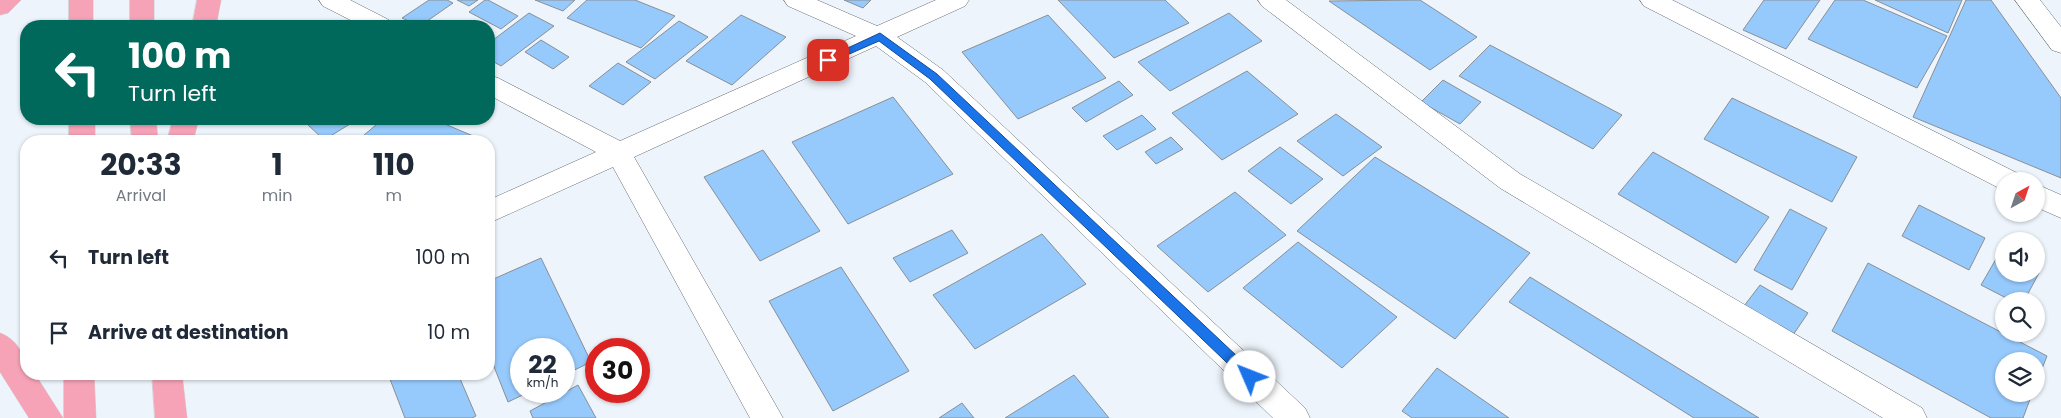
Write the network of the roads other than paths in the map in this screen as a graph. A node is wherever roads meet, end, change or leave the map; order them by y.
1 (9, 0) edge
2 (80, 0) edge
3 (142, 0) edge
4 (209, 0) edge
5 (331, 0) edge
6 (796, 0) edge
7 (957, 0) edge
8 (1270, 0) edge
9 (1652, 0) edge
10 (2027, 0) edge
11 (0, 7) edge
12 (81, 20) edge
13 (142, 20) edge
14 (205, 20) edge
15 (369, 20) edge
16 (880, 37) junction
17 (2061, 44) edge
18 (495, 87) edge
19 (618, 152) junction
20 (1995, 173) edge
21 (2045, 199) edge
22 (2061, 207) edge
23 (495, 209) edge
24 (0, 346) edge
25 (20, 377) edge
26 (22, 380) edge
27 (79, 380) edge
28 (168, 380) edge
29 (47, 418) edge
30 (80, 418) edge
31 (171, 418) edge
32 (767, 418) edge
33 (1294, 418) edge
34 (1911, 418) edge

1 - 11 highway
2 - 12 highway
3 - 13 highway
4 - 14 highway
5 - 15 street
6 - 16 street
7 - 16 street
8 - 34 street
9 - 20 street
10 - 17 street
16 - 19 street
16 - 33 street
18 - 19 street
19 - 23 street
19 - 32 street
21 - 22 street
24 - 25 highway
26 - 29 highway
27 - 30 highway
28 - 31 highway

